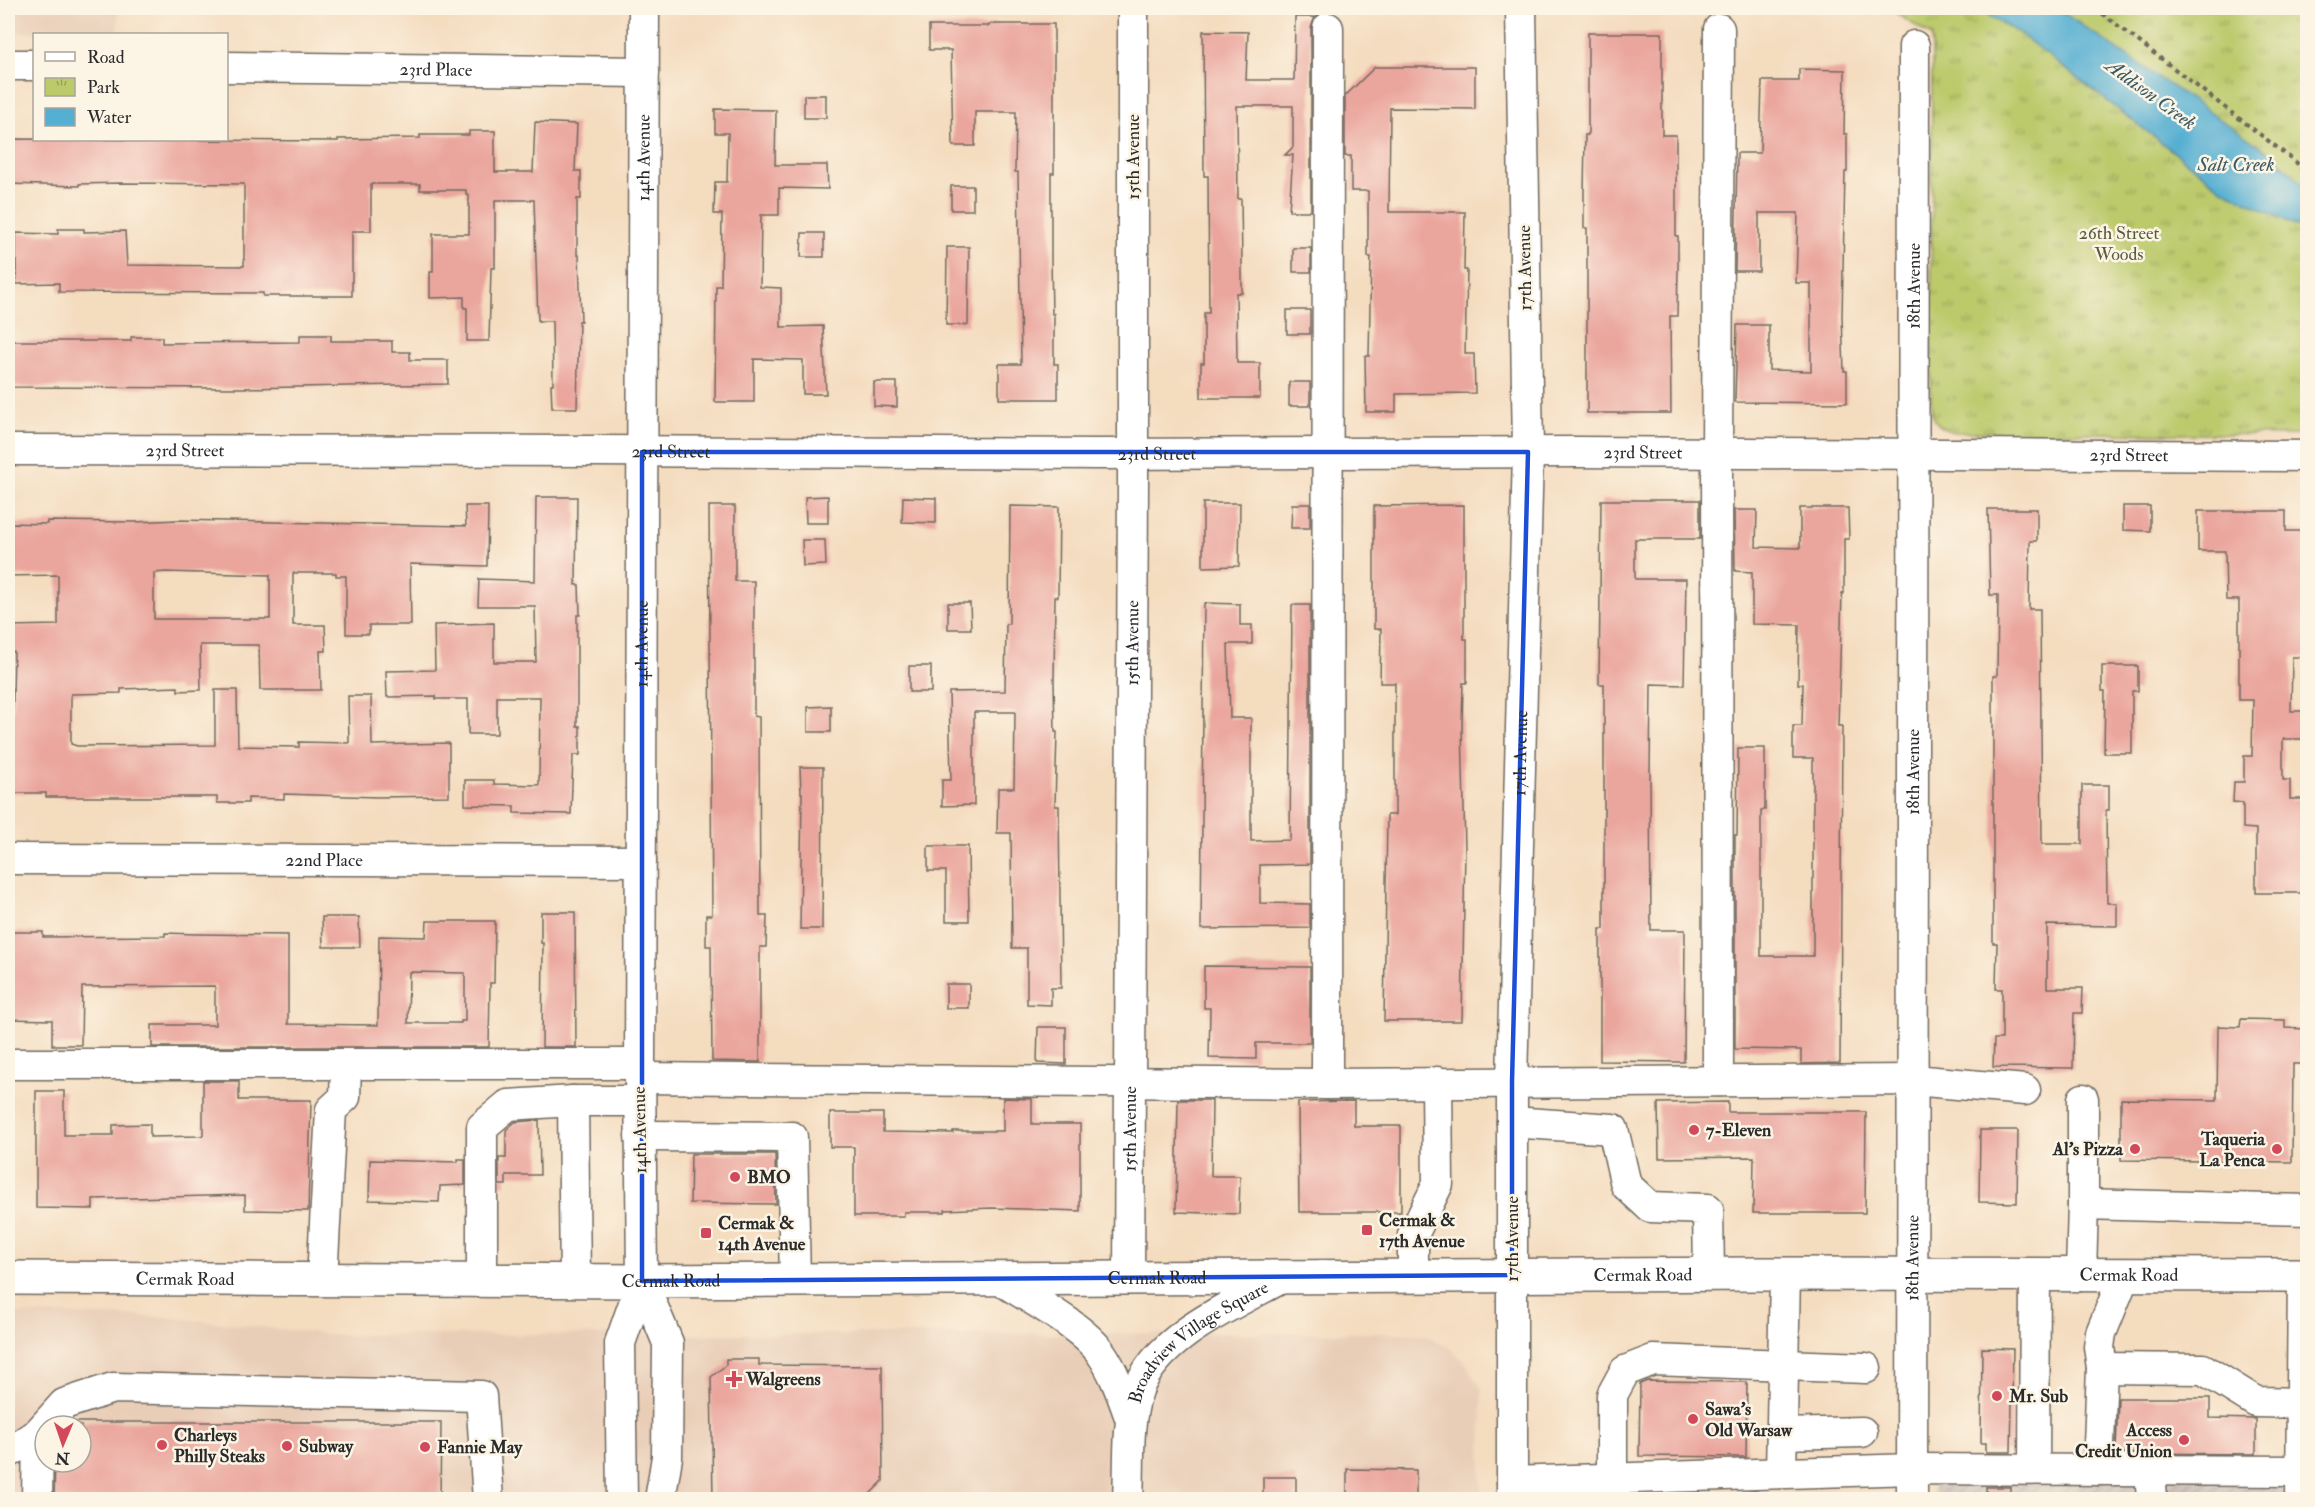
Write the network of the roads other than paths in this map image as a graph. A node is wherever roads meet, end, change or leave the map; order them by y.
1 (644, 8) edge
2 (1133, 8) edge
3 (1521, 8) edge
4 (1328, 28) dead end
5 (1719, 29) dead end
6 (1914, 46) dead end
7 (8, 65) edge
8 (33, 65) edge
9 (228, 67) edge
10 (644, 72) junction
11 (8, 450) edge
12 (642, 452) junction
13 (1528, 452) junction
14 (1328, 453) junction
15 (1717, 453) junction
16 (1133, 454) junction
17 (1913, 454) junction
18 (2307, 456) edge
19 (8, 859) edge
20 (642, 861) junction
21 (8, 1064) edge
22 (346, 1064) junction
23 (1913, 1080) junction
24 (640, 1081) junction
25 (1718, 1081) junction
26 (1130, 1082) junction
27 (1437, 1082) junction
28 (1512, 1082) junction
29 (1327, 1084) junction
30 (2025, 1090) dead end
31 (2083, 1099) dead end
32 (573, 1101) junction
33 (1512, 1122) junction
34 (640, 1136) junction
35 (2083, 1204) junction
36 (2307, 1210) edge
37 (1785, 1274) junction
38 (1913, 1274) junction
39 (2035, 1274) junction
40 (2081, 1274) junction
41 (2126, 1274) junction
42 (1512, 1275) junction
43 (1709, 1275) junction
44 (2305, 1275) edge
45 (1413, 1276) junction
46 (1282, 1277) junction
47 (8, 1278) edge
48 (1129, 1279) junction
49 (322, 1280) junction
50 (1001, 1280) junction
51 (482, 1281) junction
52 (575, 1281) junction
53 (642, 1281) junction
54 (795, 1281) junction
55 (1783, 1365) junction
56 (1866, 1368) dead end
57 (2102, 1368) junction
58 (2302, 1403) junction
59 (55, 1414) edge
60 (1131, 1420) junction
61 (8, 1423) edge
62 (33, 1431) edge
63 (1862, 1432) dead end
64 (1782, 1434) junction
65 (33, 1436) edge
66 (8, 1453) edge
67 (1913, 1468) junction
68 (2034, 1469) junction
69 (2097, 1470) junction
70 (2150, 1470) junction
71 (1781, 1473) junction
72 (37, 1474) edge
73 (2302, 1485) edge
74 (1678, 1488) edge
75 (1612, 1489) edge
76 (1512, 1491) edge
77 (37, 1500) edge
78 (488, 1500) edge
79 (622, 1500) edge
80 (660, 1500) edge
81 (1128, 1500) edge
82 (1912, 1500) edge
83 (2152, 1500) edge

1 - 10 street, 14th Avenue
2 - 16 street, 15th Avenue
3 - 13 street, 17th Avenue
4 - 14 street
5 - 15 street
6 - 17 street, 18th Avenue
7 - 8 street
9 - 10 street, 23rd Place
10 - 12 street, 14th Avenue
11 - 12 street, 23rd Street
12 - 16 street, 23rd Street
12 - 20 street, 14th Avenue
13 - 14 street, 23rd Street
13 - 15 street, 23rd Street
13 - 28 street, 17th Avenue
14 - 16 street, 23rd Street
14 - 29 street
15 - 17 street, 23rd Street
15 - 25 street
16 - 26 street, 15th Avenue
17 - 18 street, 23rd Street
17 - 23 street, 18th Avenue
19 - 20 street, 22nd Place
20 - 24 street, 14th Avenue
21 - 22 street
22 - 24 street
22 - 49 street
23 - 25 street
23 - 30 street
23 - 38 street, 18th Avenue
24 - 26 street
24 - 32 street
24 - 34 street, 14th Avenue
25 - 28 street
26 - 29 street
26 - 48 street, 15th Avenue
27 - 28 street
27 - 29 street
27 - 45 street
28 - 33 street, 17th Avenue
31 - 35 street
32 - 51 street
32 - 52 street
33 - 42 street, 17th Avenue
33 - 43 street
34 - 53 street, 14th Avenue
34 - 54 street
35 - 36 street
35 - 40 street
37 - 38 main road, Cermak Road
37 - 43 main road, Cermak Road
37 - 55 street
38 - 39 main road, Cermak Road
38 - 67 street, 18th Avenue
39 - 40 main road, Cermak Road
39 - 68 street
40 - 41 main road, Cermak Road
41 - 44 main road, Cermak Road
41 - 57 street
42 - 43 main road, Cermak Road
42 - 45 main road, Cermak Road
42 - 76 street, 17th Avenue
44 - 58 street
45 - 46 main road, Cermak Road
46 - 48 main road, Cermak Road
46 - 60 street, Broadview Village Square
47 - 49 main road, Cermak Road
48 - 50 main road, Cermak Road
49 - 51 main road, Cermak Road
50 - 54 main road, Cermak Road
50 - 60 street, Broadview Village Square
51 - 52 main road, Cermak Road
52 - 53 main road, Cermak Road
53 - 54 main road, Cermak Road
53 - 79 street
53 - 80 street
55 - 56 street
55 - 64 street
55 - 75 street
57 - 58 street
57 - 69 street
58 - 73 street
59 - 78 street
60 - 81 street, Broadview Village Square
61 - 62 street
63 - 64 street
64 - 71 street
65 - 66 street
67 - 68 street
67 - 71 street
67 - 82 street, 18th Avenue
68 - 69 street
69 - 70 street
70 - 73 street
70 - 83 street
71 - 74 street
72 - 77 street
74 - 75 street
75 - 76 street

